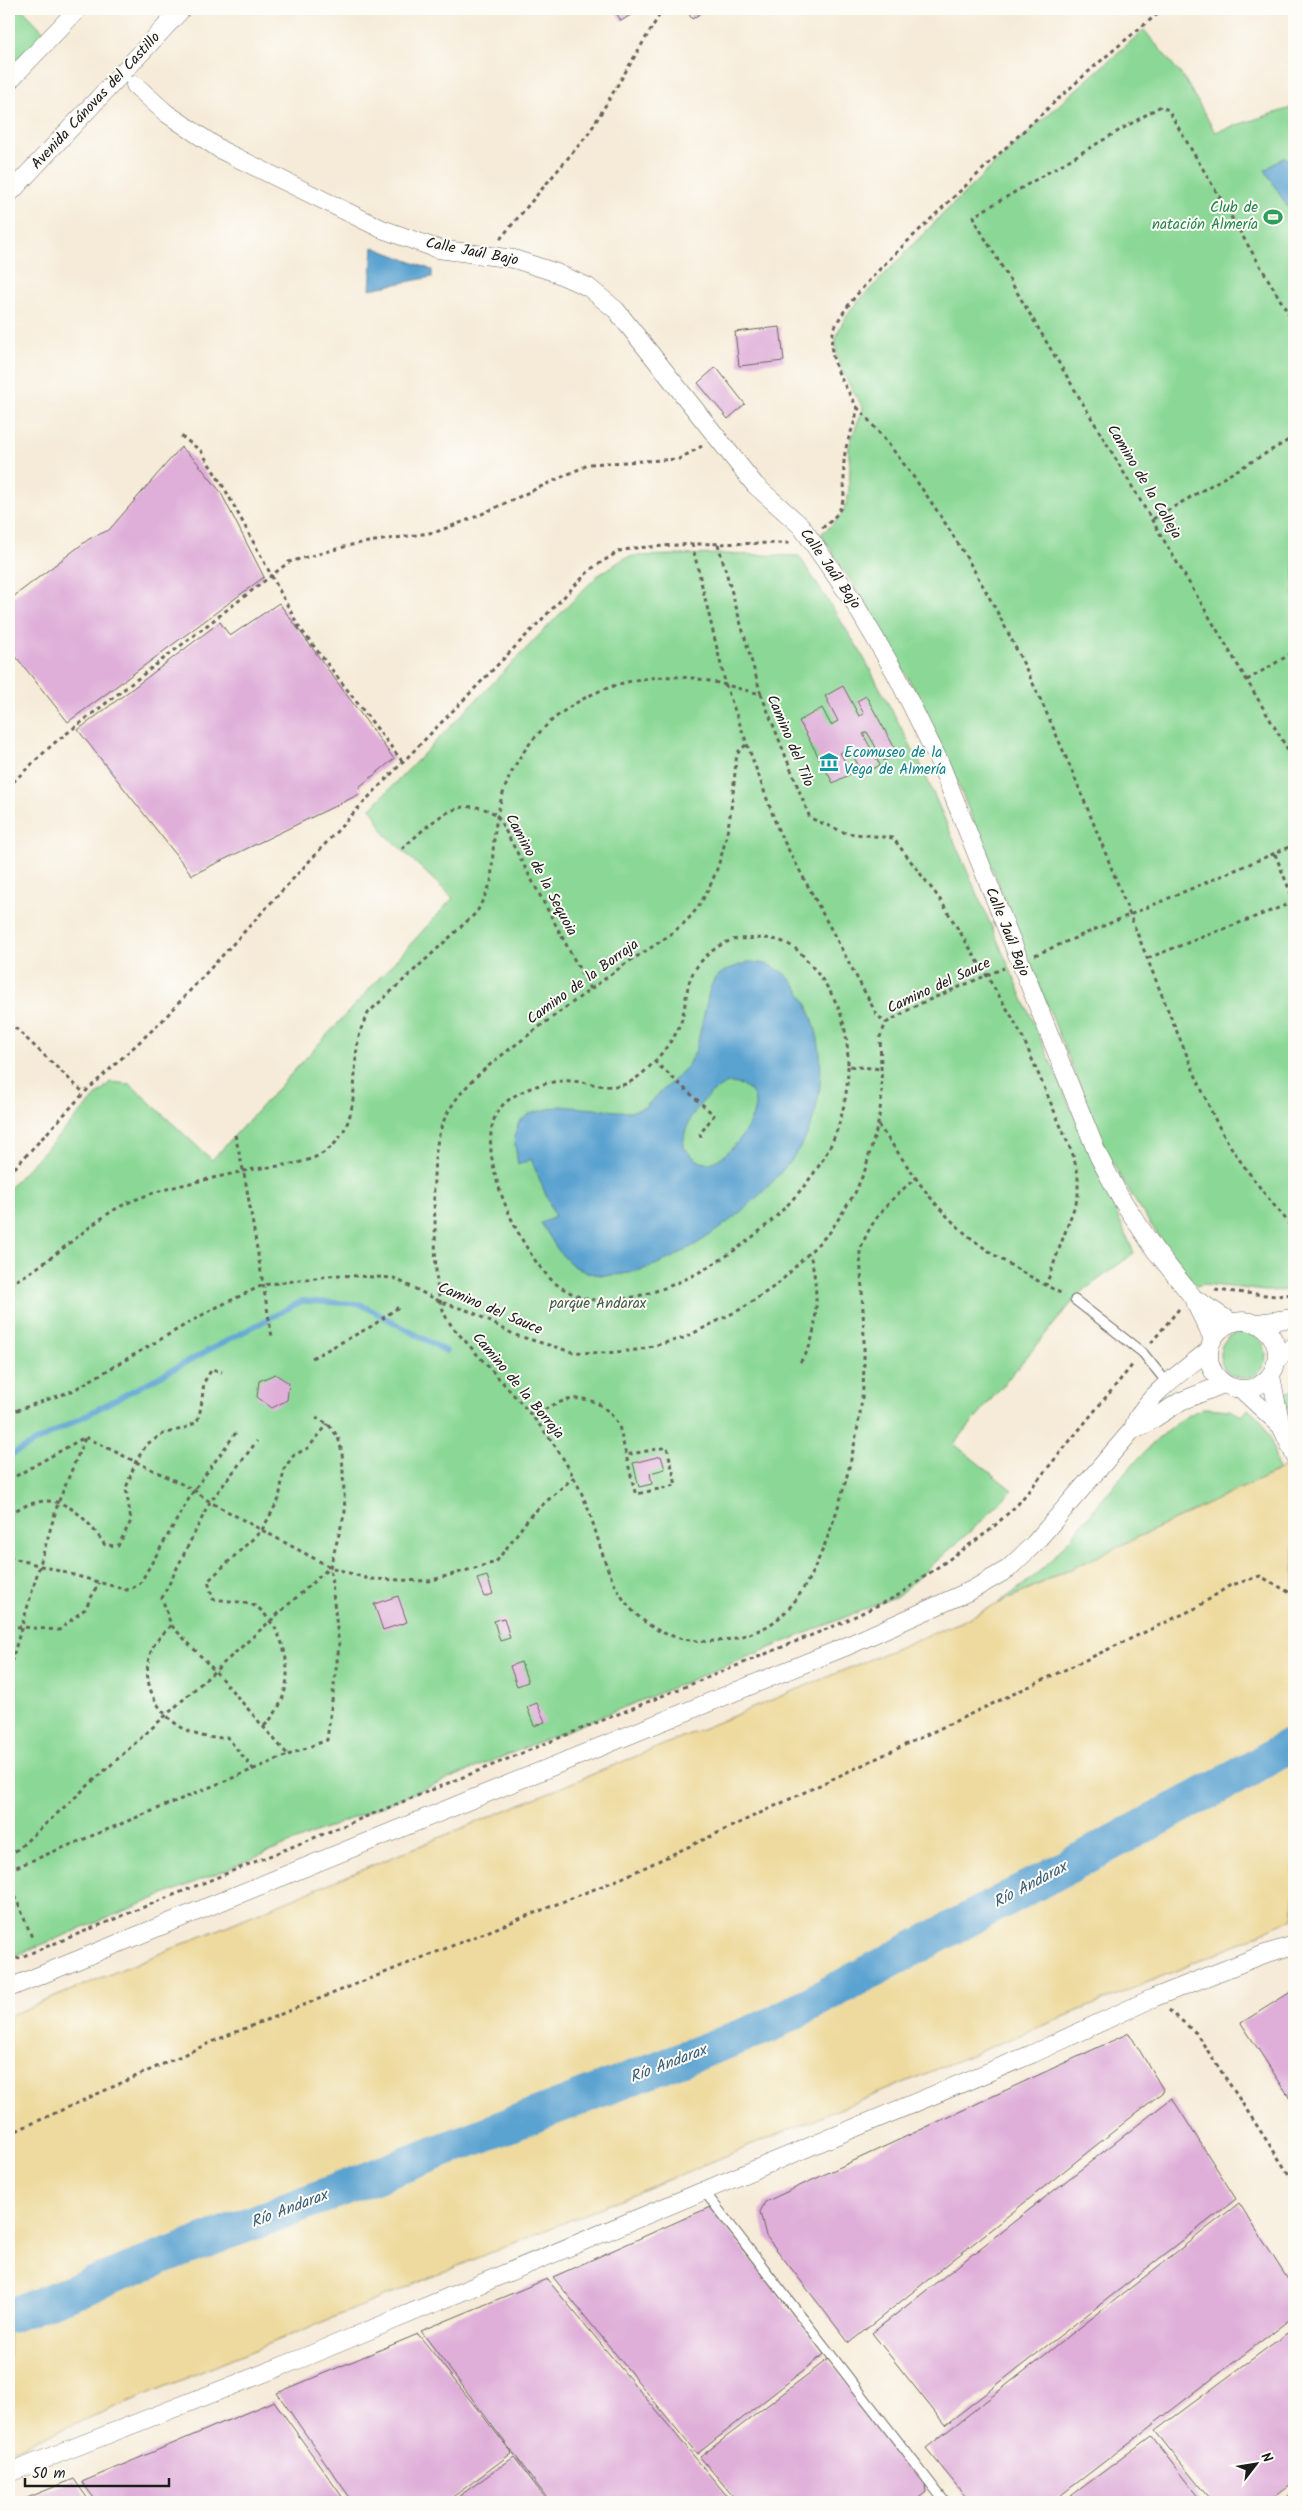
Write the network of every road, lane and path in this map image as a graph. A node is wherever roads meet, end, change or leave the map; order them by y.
1 (182, 9) edge
2 (663, 9) edge
3 (1164, 9) edge
4 (67, 12) edge
5 (9, 81) edge
6 (135, 84) dead end
7 (9, 194) edge
8 (487, 254) junction
9 (1294, 323) edge
10 (857, 407) junction
11 (182, 436) dead end
12 (718, 437) junction
13 (1294, 437) edge
14 (1153, 520) junction
15 (809, 537) junction
16 (692, 544) junction
17 (718, 544) junction
18 (271, 574) junction
19 (1294, 652) edge
20 (1247, 680) junction
21 (726, 686) junction
22 (761, 694) junction
23 (746, 745) junction
24 (1294, 760) edge
25 (402, 762) junction
26 (9, 789) edge
27 (498, 816) junction
28 (1294, 846) edge
29 (402, 849) dead end
30 (1275, 854) junction
31 (1294, 901) edge
32 (1130, 916) junction
33 (1148, 958) junction
34 (1019, 962) junction
35 (986, 976) junction
36 (1294, 987) edge
37 (590, 989) junction
38 (9, 1022) edge
39 (886, 1023) junction
40 (1294, 1032) edge
41 (654, 1061) junction
42 (848, 1066) junction
43 (882, 1069) junction
44 (84, 1093) junction
45 (878, 1124) junction
46 (235, 1135) dead end
47 (702, 1141) dead end
48 (243, 1171) junction
49 (9, 1174) edge
50 (917, 1177) junction
51 (810, 1255) junction
52 (1294, 1263) edge
53 (9, 1284) edge
54 (263, 1285) junction
55 (1046, 1285) junction
56 (1209, 1289) dead end
57 (1294, 1294) edge
58 (1075, 1300) joint
59 (1188, 1300) junction
60 (442, 1302) junction
61 (400, 1306) dead end
62 (1294, 1318) edge
63 (1231, 1322) junction
64 (1258, 1323) junction
65 (272, 1337) dead end
66 (1210, 1344) junction
67 (1294, 1346) edge
68 (1143, 1352) junction
69 (312, 1358) dead end
70 (1278, 1358) junction
71 (800, 1362) dead end
72 (222, 1372) dead end
73 (1271, 1376) junction
74 (1168, 1384) junction
75 (1224, 1384) junction
76 (1242, 1390) junction
77 (9, 1413) edge
78 (538, 1414) dead end
79 (316, 1418) dead end
80 (328, 1424) junction
81 (1281, 1426) junction
82 (1133, 1429) junction
83 (238, 1430) dead end
84 (85, 1437) junction
85 (257, 1441) dead end
86 (1294, 1454) edge
87 (626, 1455) junction
88 (136, 1462) junction
89 (574, 1477) junction
90 (9, 1480) edge
91 (194, 1490) junction
92 (210, 1502) junction
93 (58, 1503) junction
94 (9, 1513) edge
95 (262, 1530) junction
96 (9, 1557) edge
97 (39, 1565) junction
98 (330, 1567) junction
99 (99, 1583) junction
100 (1294, 1595) edge
101 (270, 1621) junction
102 (171, 1625) junction
103 (9, 1626) edge
104 (23, 1628) junction
105 (9, 1670) edge
106 (214, 1670) junction
107 (164, 1715) junction
108 (264, 1726) junction
109 (288, 1755) junction
110 (254, 1770) junction
111 (9, 1857) edge
112 (9, 1870) edge
113 (9, 1881) edge
114 (33, 1940) dead end
115 (1294, 1945) edge
116 (9, 1962) edge
117 (9, 1988) edge
118 (1153, 1998) junction
119 (9, 2134) edge
120 (1294, 2182) edge
121 (704, 2191) junction
122 (9, 2473) edge
123 (945, 2502) edge

1 - 7 street, Avenida Cánovas del Castillo
2 - 8 path
3 - 10 path
4 - 5 street
6 - 8 street, Calle Jaúl Bajo
8 - 12 street, Calle Jaúl Bajo
9 - 14 path, Camino de la Colleja
10 - 15 path
10 - 32 path
11 - 18 path
12 - 15 street, Calle Jaúl Bajo
12 - 18 path
13 - 14 path
14 - 20 path, Camino de la Colleja
15 - 17 path
15 - 34 street, Calle Jaúl Bajo
16 - 17 path
16 - 21 path
16 - 25 path
17 - 22 path
18 - 25 path
18 - 26 path
19 - 20 path
20 - 24 path, Camino de la Colleja
21 - 22 path, Camino del Tilo
21 - 23 path
21 - 27 path, Camino del Tilo
22 - 35 path, Camino del Tilo
23 - 37 path, Camino de la Borraja
23 - 39 path
25 - 44 path
27 - 29 path, Camino de la Sequoia
27 - 37 path, Camino de la Sequoia
27 - 48 path, Camino del Tilo
28 - 30 path, Camino del Sauce
30 - 31 path
30 - 32 path, Camino del Sauce
31 - 33 path
32 - 33 path
32 - 34 path, Camino del Sauce
33 - 52 path
34 - 35 path, Camino del Sauce
34 - 59 street, Calle Jaúl Bajo
35 - 39 path, Camino del Sauce
35 - 55 path, Camino del Tilo
36 - 40 path
37 - 60 path, Camino de la Borraja
38 - 44 path
39 - 43 path, Camino del Sauce
41 - 42 path
41 - 42 path
41 - 47 path
42 - 43 path
43 - 45 path, Camino del Sauce
44 - 49 path
45 - 50 path
45 - 51 path, Camino del Sauce
46 - 48 path
48 - 53 path, Camino del Tilo
48 - 54 path
50 - 55 path
50 - 89 path, Camino de la Borraja
51 - 60 path, Camino del Sauce
51 - 71 path
54 - 60 path, Camino del Sauce
54 - 65 path
54 - 77 path, Camino del Sauce
55 - 58 path
56 - 57 path
58 - 68 lane
59 - 63 street, Calle Jaúl Bajo
59 - 66 street, Calle Jaúl Bajo
59 - 68 path
60 - 89 path, Camino de la Borraja
61 - 69 path
62 - 64 street
63 - 64 street
63 - 66 street
64 - 70 street
66 - 74 street
66 - 75 street
67 - 70 street
68 - 74 lane
68 - 116 path
70 - 73 street
72 - 88 path
73 - 76 street
73 - 81 street
74 - 82 street
75 - 76 street
75 - 82 street
76 - 81 street
78 - 87 path
79 - 80 path
80 - 95 path
80 - 98 path
81 - 86 street
82 - 117 street
83 - 91 path
84 - 88 path
84 - 90 path
84 - 93 path
85 - 92 path
87 - 87 path
88 - 91 path
88 - 93 path
89 - 98 path
91 - 92 path
91 - 99 path
92 - 95 path
92 - 102 path
93 - 94 path
93 - 97 path
95 - 98 path
95 - 101 path
96 - 97 path
97 - 99 path
97 - 104 path
98 - 101 path
98 - 109 path
99 - 104 path
100 - 119 path
101 - 106 path
101 - 108 path
102 - 106 path
102 - 107 path
103 - 104 path
104 - 105 path
106 - 107 path
106 - 108 path
107 - 110 path
107 - 111 path
108 - 109 path
109 - 110 path
110 - 112 path
113 - 114 path
115 - 118 street
118 - 120 path
118 - 121 street
121 - 122 street
121 - 123 lane

